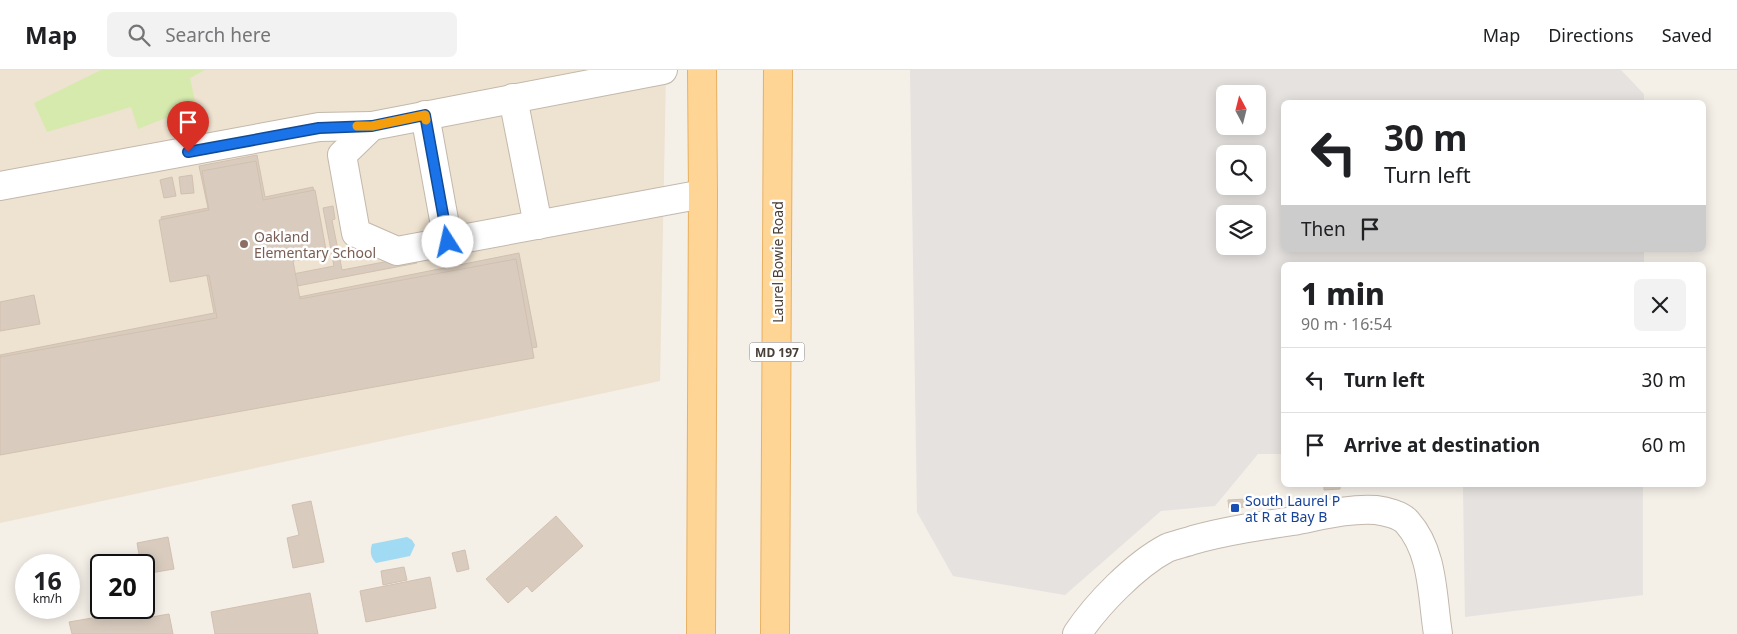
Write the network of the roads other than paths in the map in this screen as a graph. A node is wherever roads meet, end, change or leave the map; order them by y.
1 (663, 70) edge
2 (702, 70) edge
3 (778, 70) edge
4 (513, 98) junction
5 (425, 115) junction
6 (372, 126) junction
7 (0, 186) edge
8 (703, 194) junction
9 (538, 225) junction
10 (448, 242) junction
11 (701, 634) edge
12 (775, 634) edge
13 (1077, 634) edge
14 (1438, 634) edge

1 - 4 lane
2 - 8 main road
3 - 12 main road, Laurel Bowie Road / MD 197
4 - 5 lane
4 - 9 lane
5 - 6 lane
5 - 10 lane
6 - 7 lane
6 - 10 lane
8 - 9 lane
8 - 11 main road
9 - 10 lane
13 - 14 lane

